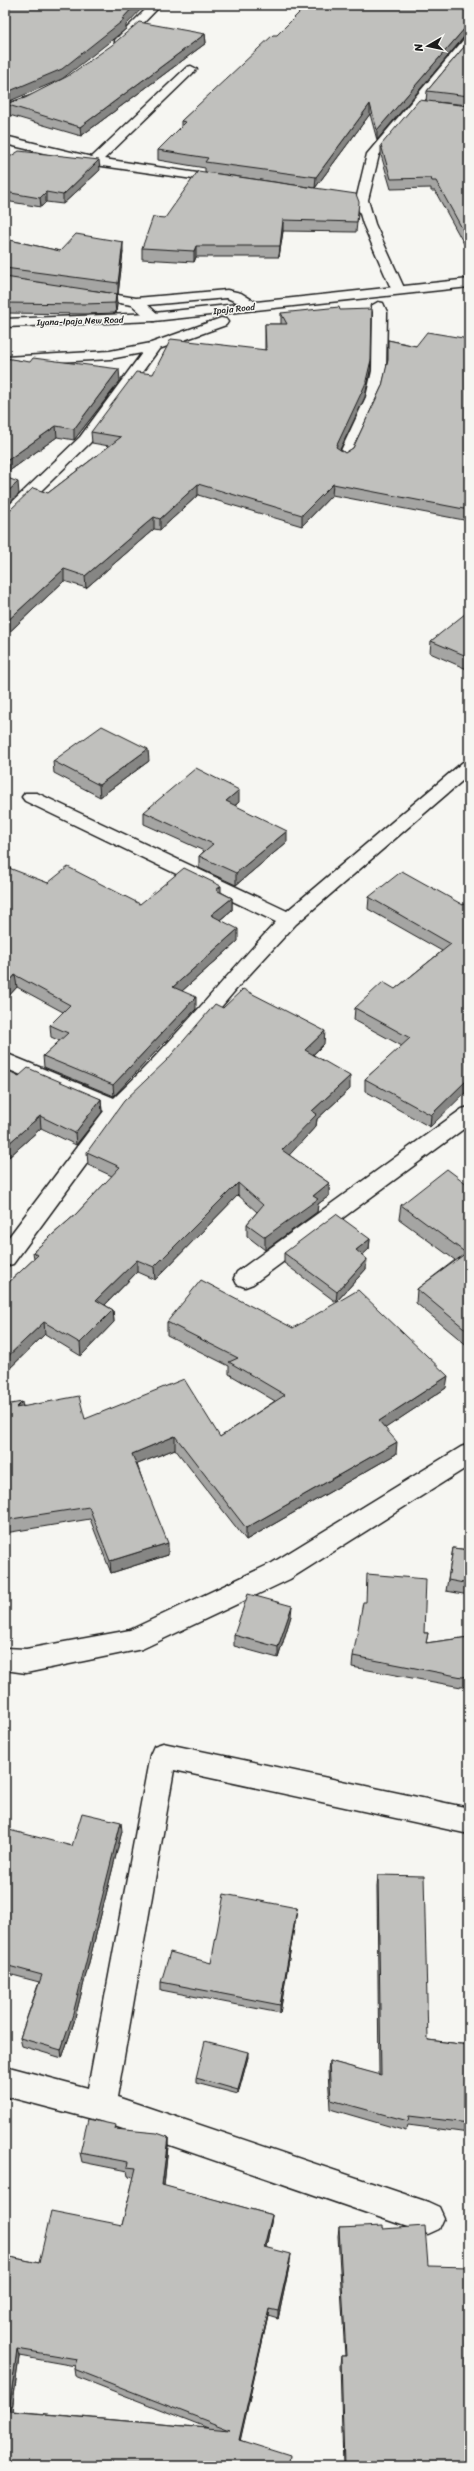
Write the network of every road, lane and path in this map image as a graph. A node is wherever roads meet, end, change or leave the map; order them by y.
1 (156, 5) edge
2 (469, 40) edge
3 (109, 49) edge
4 (191, 69) dead end
5 (414, 104) junction
6 (430, 106) edge
7 (5, 140) edge
8 (95, 161) junction
9 (236, 183) edge
10 (346, 198) edge
11 (362, 200) junction
12 (469, 283) edge
13 (398, 290) junction
14 (76, 293) edge
15 (469, 296) edge
16 (136, 302) junction
17 (256, 306) junction
18 (378, 306) junction
19 (221, 322) junction
20 (5, 323) edge
21 (154, 323) junction
22 (5, 336) edge
23 (19, 336) dead end
24 (34, 336) dead end
25 (154, 346) junction
26 (5, 361) edge
27 (344, 458) edge
28 (5, 518) edge
29 (469, 766) edge
30 (31, 797) dead end
31 (289, 920) junction
32 (5, 1060) edge
33 (116, 1108) junction
34 (469, 1114) edge
35 (5, 1258) edge
36 (245, 1278) dead end
37 (469, 1454) edge
38 (5, 1659) edge
39 (469, 1821) edge
40 (5, 2081) edge
41 (100, 2106) junction
42 (428, 2218) dead end

1 - 3 street
2 - 5 street
4 - 8 street
5 - 6 street
5 - 11 street
7 - 8 street
8 - 9 street
10 - 11 street
11 - 13 street
12 - 13 street, Ipaja Road
13 - 17 street, Ipaja Road
14 - 16 street
15 - 18 street, Ipaja Road
16 - 17 street
16 - 21 street
17 - 21 street, Ipaja Road
18 - 19 street, Ipaja Road
18 - 27 street
19 - 21 street, Ipaja Road
19 - 25 street
20 - 21 street, Iyana-Ipaja New Road
21 - 24 street, Iyana-Ipaja New Road
22 - 23 street
25 - 26 street
25 - 28 street
29 - 31 street
30 - 31 street
31 - 33 street
32 - 33 street
33 - 35 street
34 - 36 street
37 - 38 street
39 - 41 street
40 - 41 street
41 - 42 street

